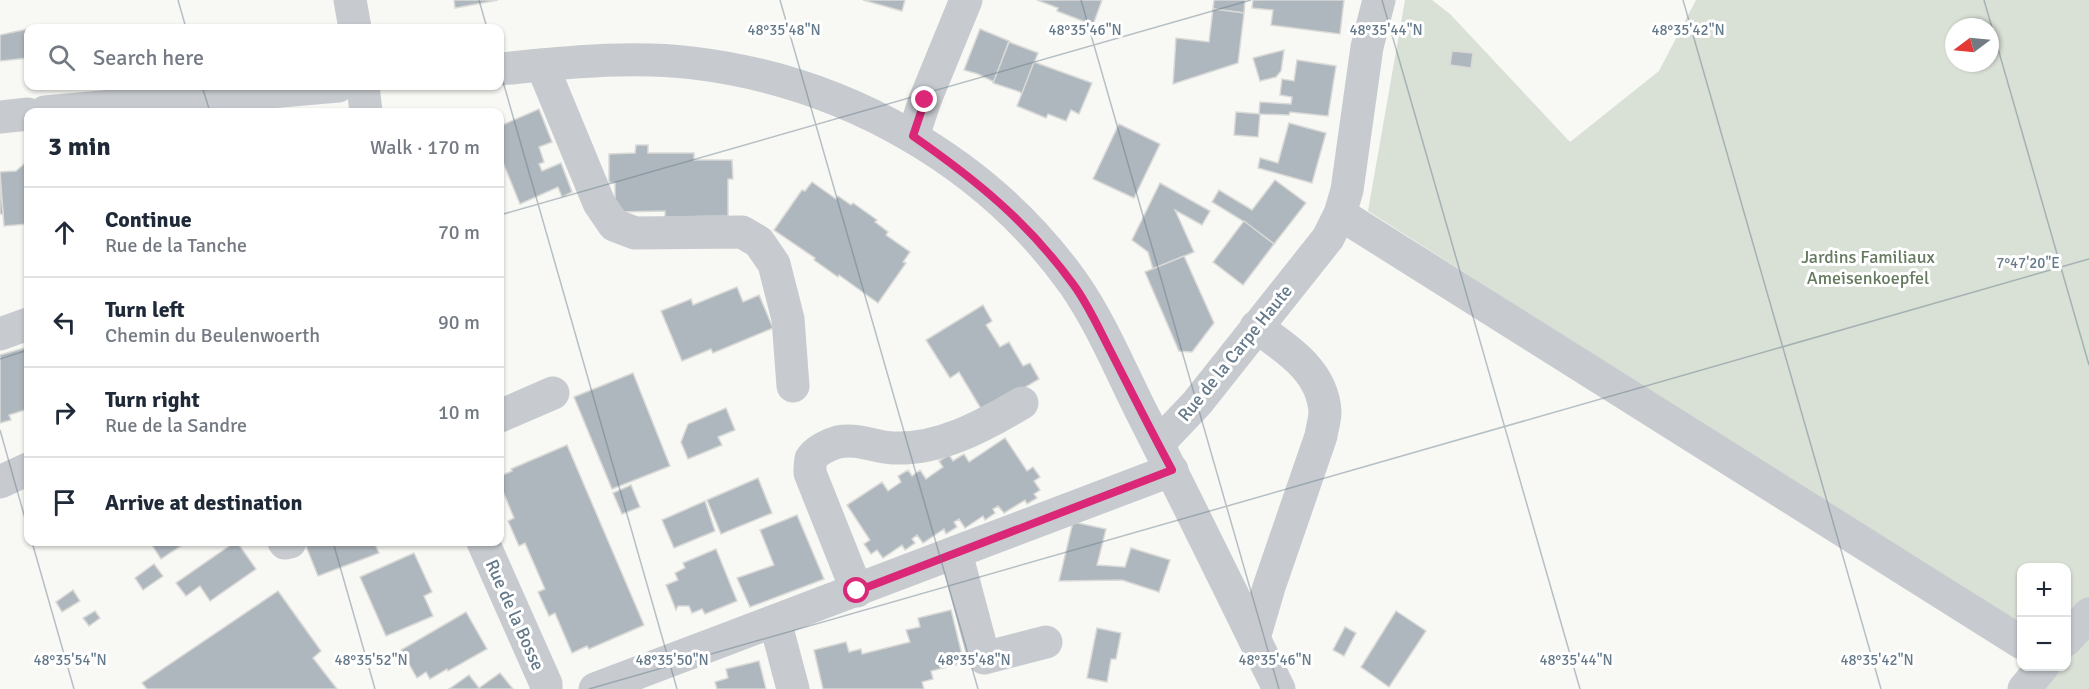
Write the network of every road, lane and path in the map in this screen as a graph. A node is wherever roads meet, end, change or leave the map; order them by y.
1 (350, 0) edge
2 (966, 0) edge
3 (1378, 0) edge
4 (355, 24) edge
5 (542, 65) junction
6 (504, 69) edge
7 (293, 90) edge
8 (363, 90) edge
9 (90, 108) edge
10 (366, 108) edge
11 (24, 114) edge
12 (0, 117) edge
13 (913, 136) junction
14 (1340, 214) junction
15 (24, 325) edge
16 (1256, 327) junction
17 (0, 334) edge
18 (794, 386) dead end
19 (553, 393) dead end
20 (1022, 403) dead end
21 (504, 414) edge
22 (1165, 457) junction
23 (24, 471) edge
24 (0, 482) edge
25 (485, 546) edge
26 (956, 553) junction
27 (857, 591) junction
28 (2089, 614) edge
29 (775, 621) junction
30 (2071, 635) edge
31 (1254, 638) junction
32 (2017, 640) edge
33 (1046, 642) dead end
34 (2039, 671) edge
35 (546, 689) edge
36 (595, 689) edge
37 (794, 689) edge
38 (1279, 689) edge
39 (2024, 689) edge

1 - 4 street
2 - 13 street
3 - 14 street, Rue de la Carpe Haute
5 - 6 street
5 - 13 street
5 - 18 street
7 - 9 street
8 - 10 street
11 - 12 street
13 - 22 street
14 - 16 street, Rue de la Carpe Haute
14 - 32 street
15 - 17 street
16 - 22 street, Rue de la Carpe Haute
16 - 31 street
19 - 21 street
20 - 27 street
22 - 26 street
22 - 31 street
23 - 24 street
25 - 35 street, Rue de la Bosse
26 - 27 street
26 - 33 street
27 - 29 street
28 - 30 street
29 - 36 street
29 - 37 street
31 - 38 street
34 - 39 street

